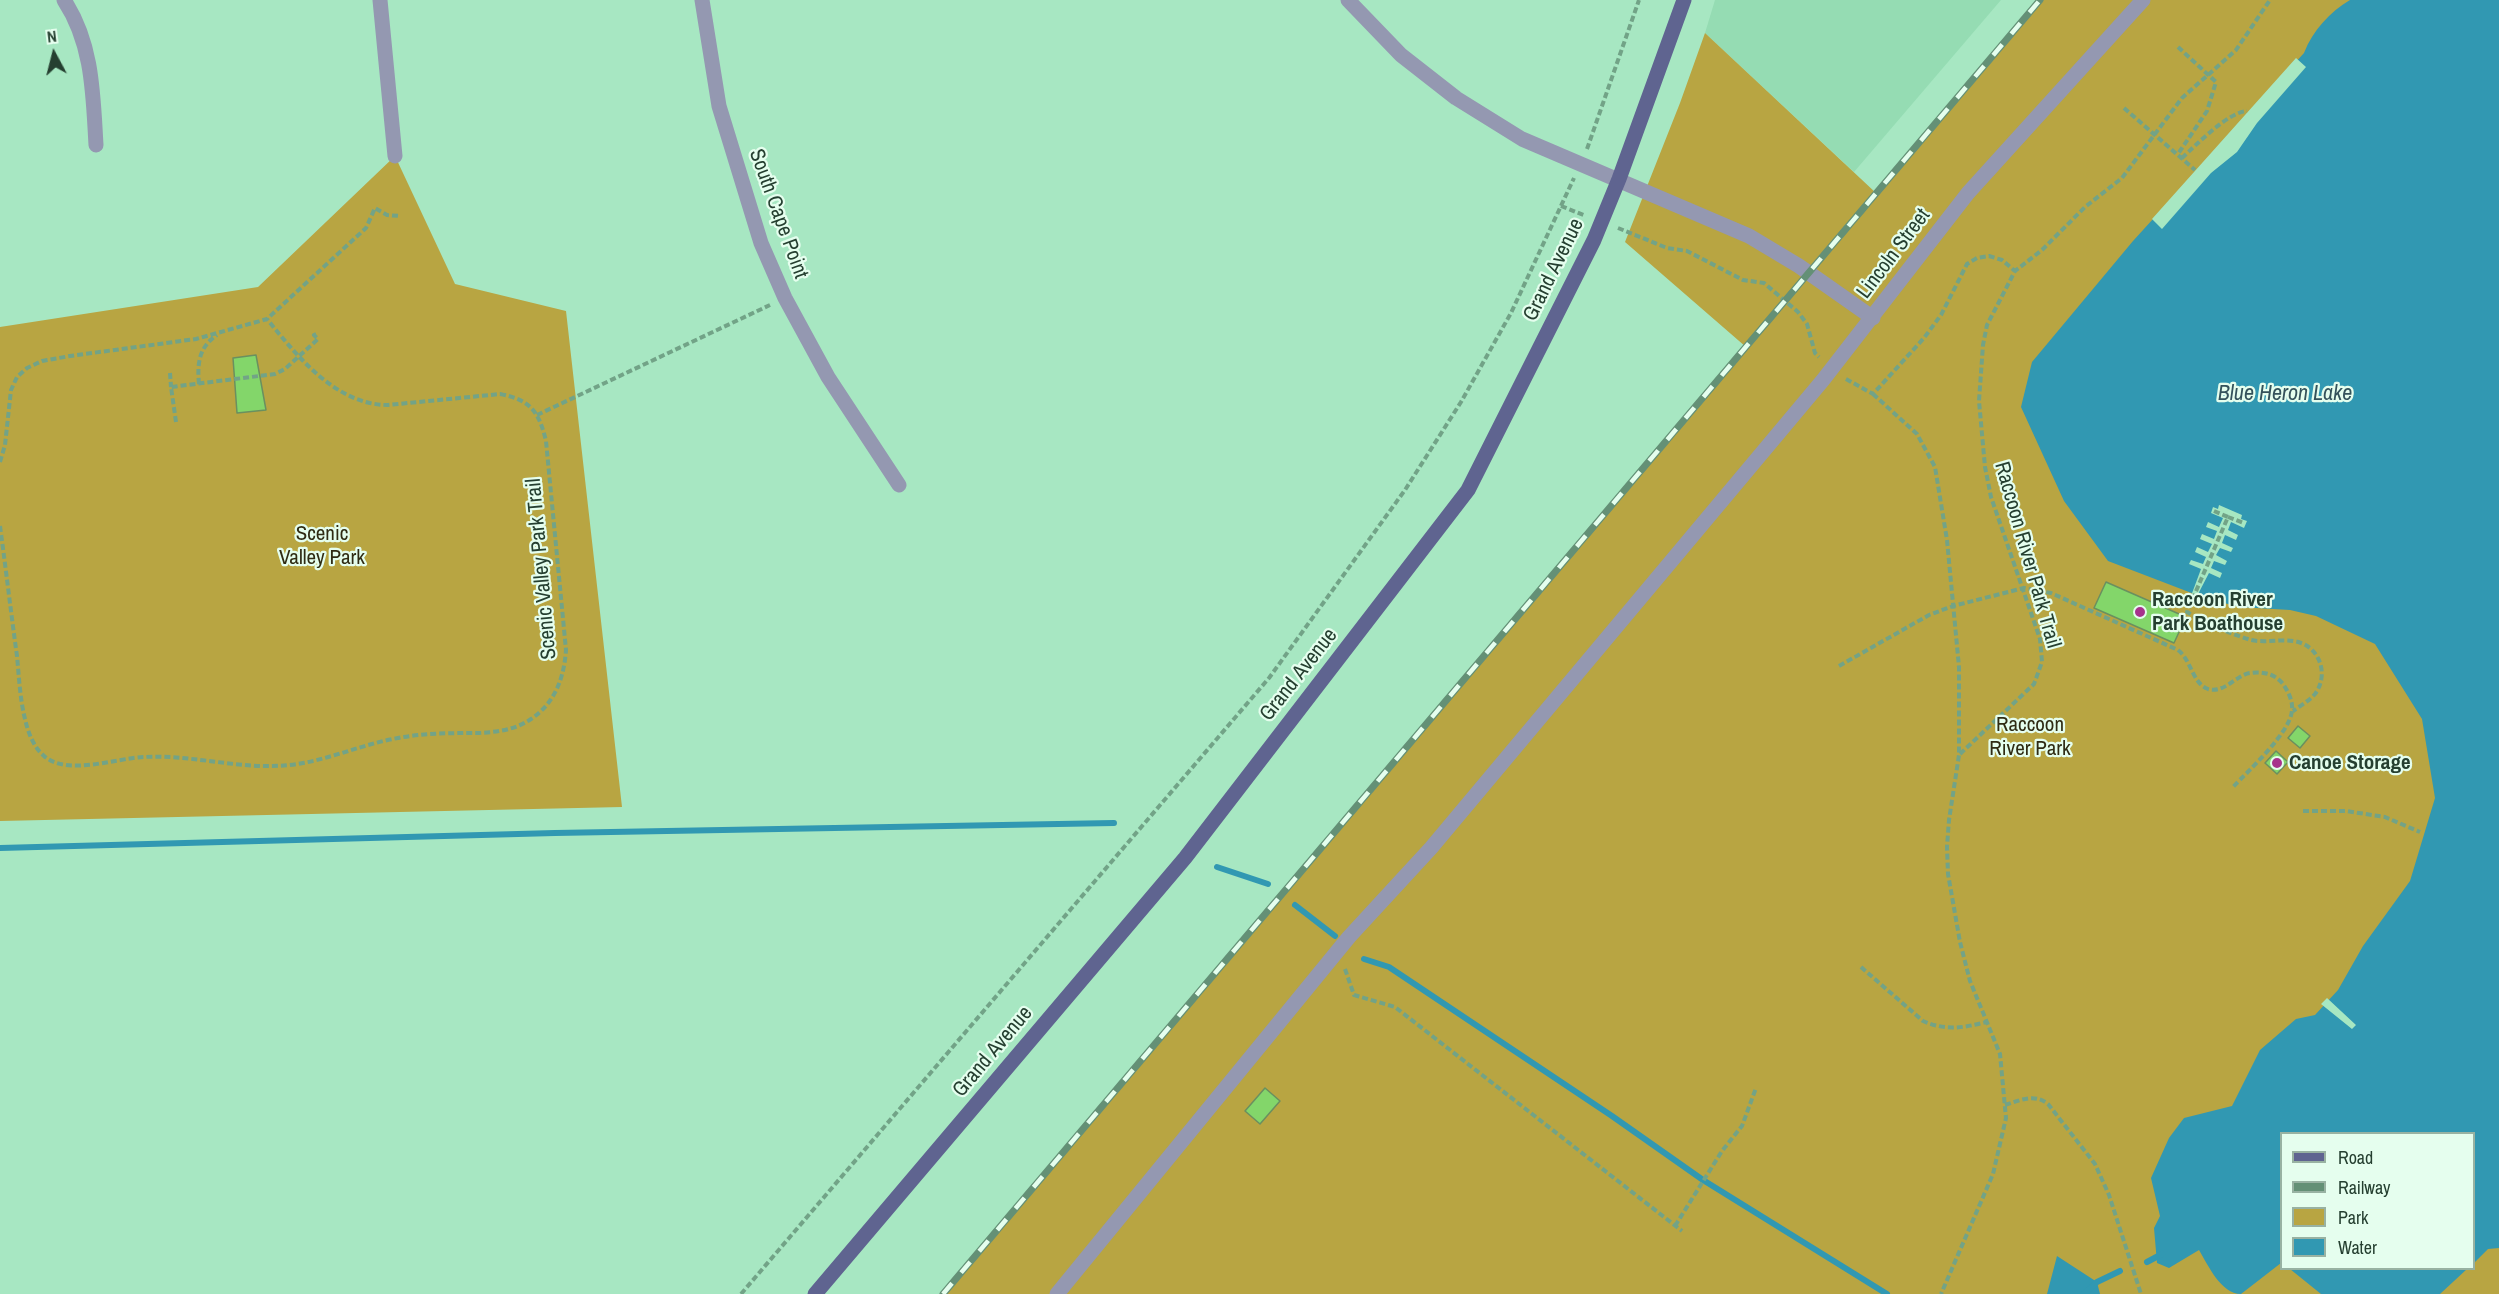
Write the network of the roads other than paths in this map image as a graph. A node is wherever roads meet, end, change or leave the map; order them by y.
1 (64, 0) edge
2 (380, 0) edge
3 (702, 0) edge
4 (1348, 0) edge
5 (1684, 0) edge
6 (2142, 0) edge
7 (96, 145) dead end
8 (395, 156) dead end
9 (1619, 179) junction
10 (1873, 318) junction
11 (899, 485) dead end
12 (815, 1294) edge
13 (1057, 1294) edge

1 - 7 street
2 - 8 street
3 - 11 street, South Cape Point
4 - 9 street, Lincoln Street
5 - 9 main road, Grand Avenue
6 - 10 street, Lincoln Street
9 - 10 street, Lincoln Street
9 - 12 main road, Grand Avenue
10 - 13 street

